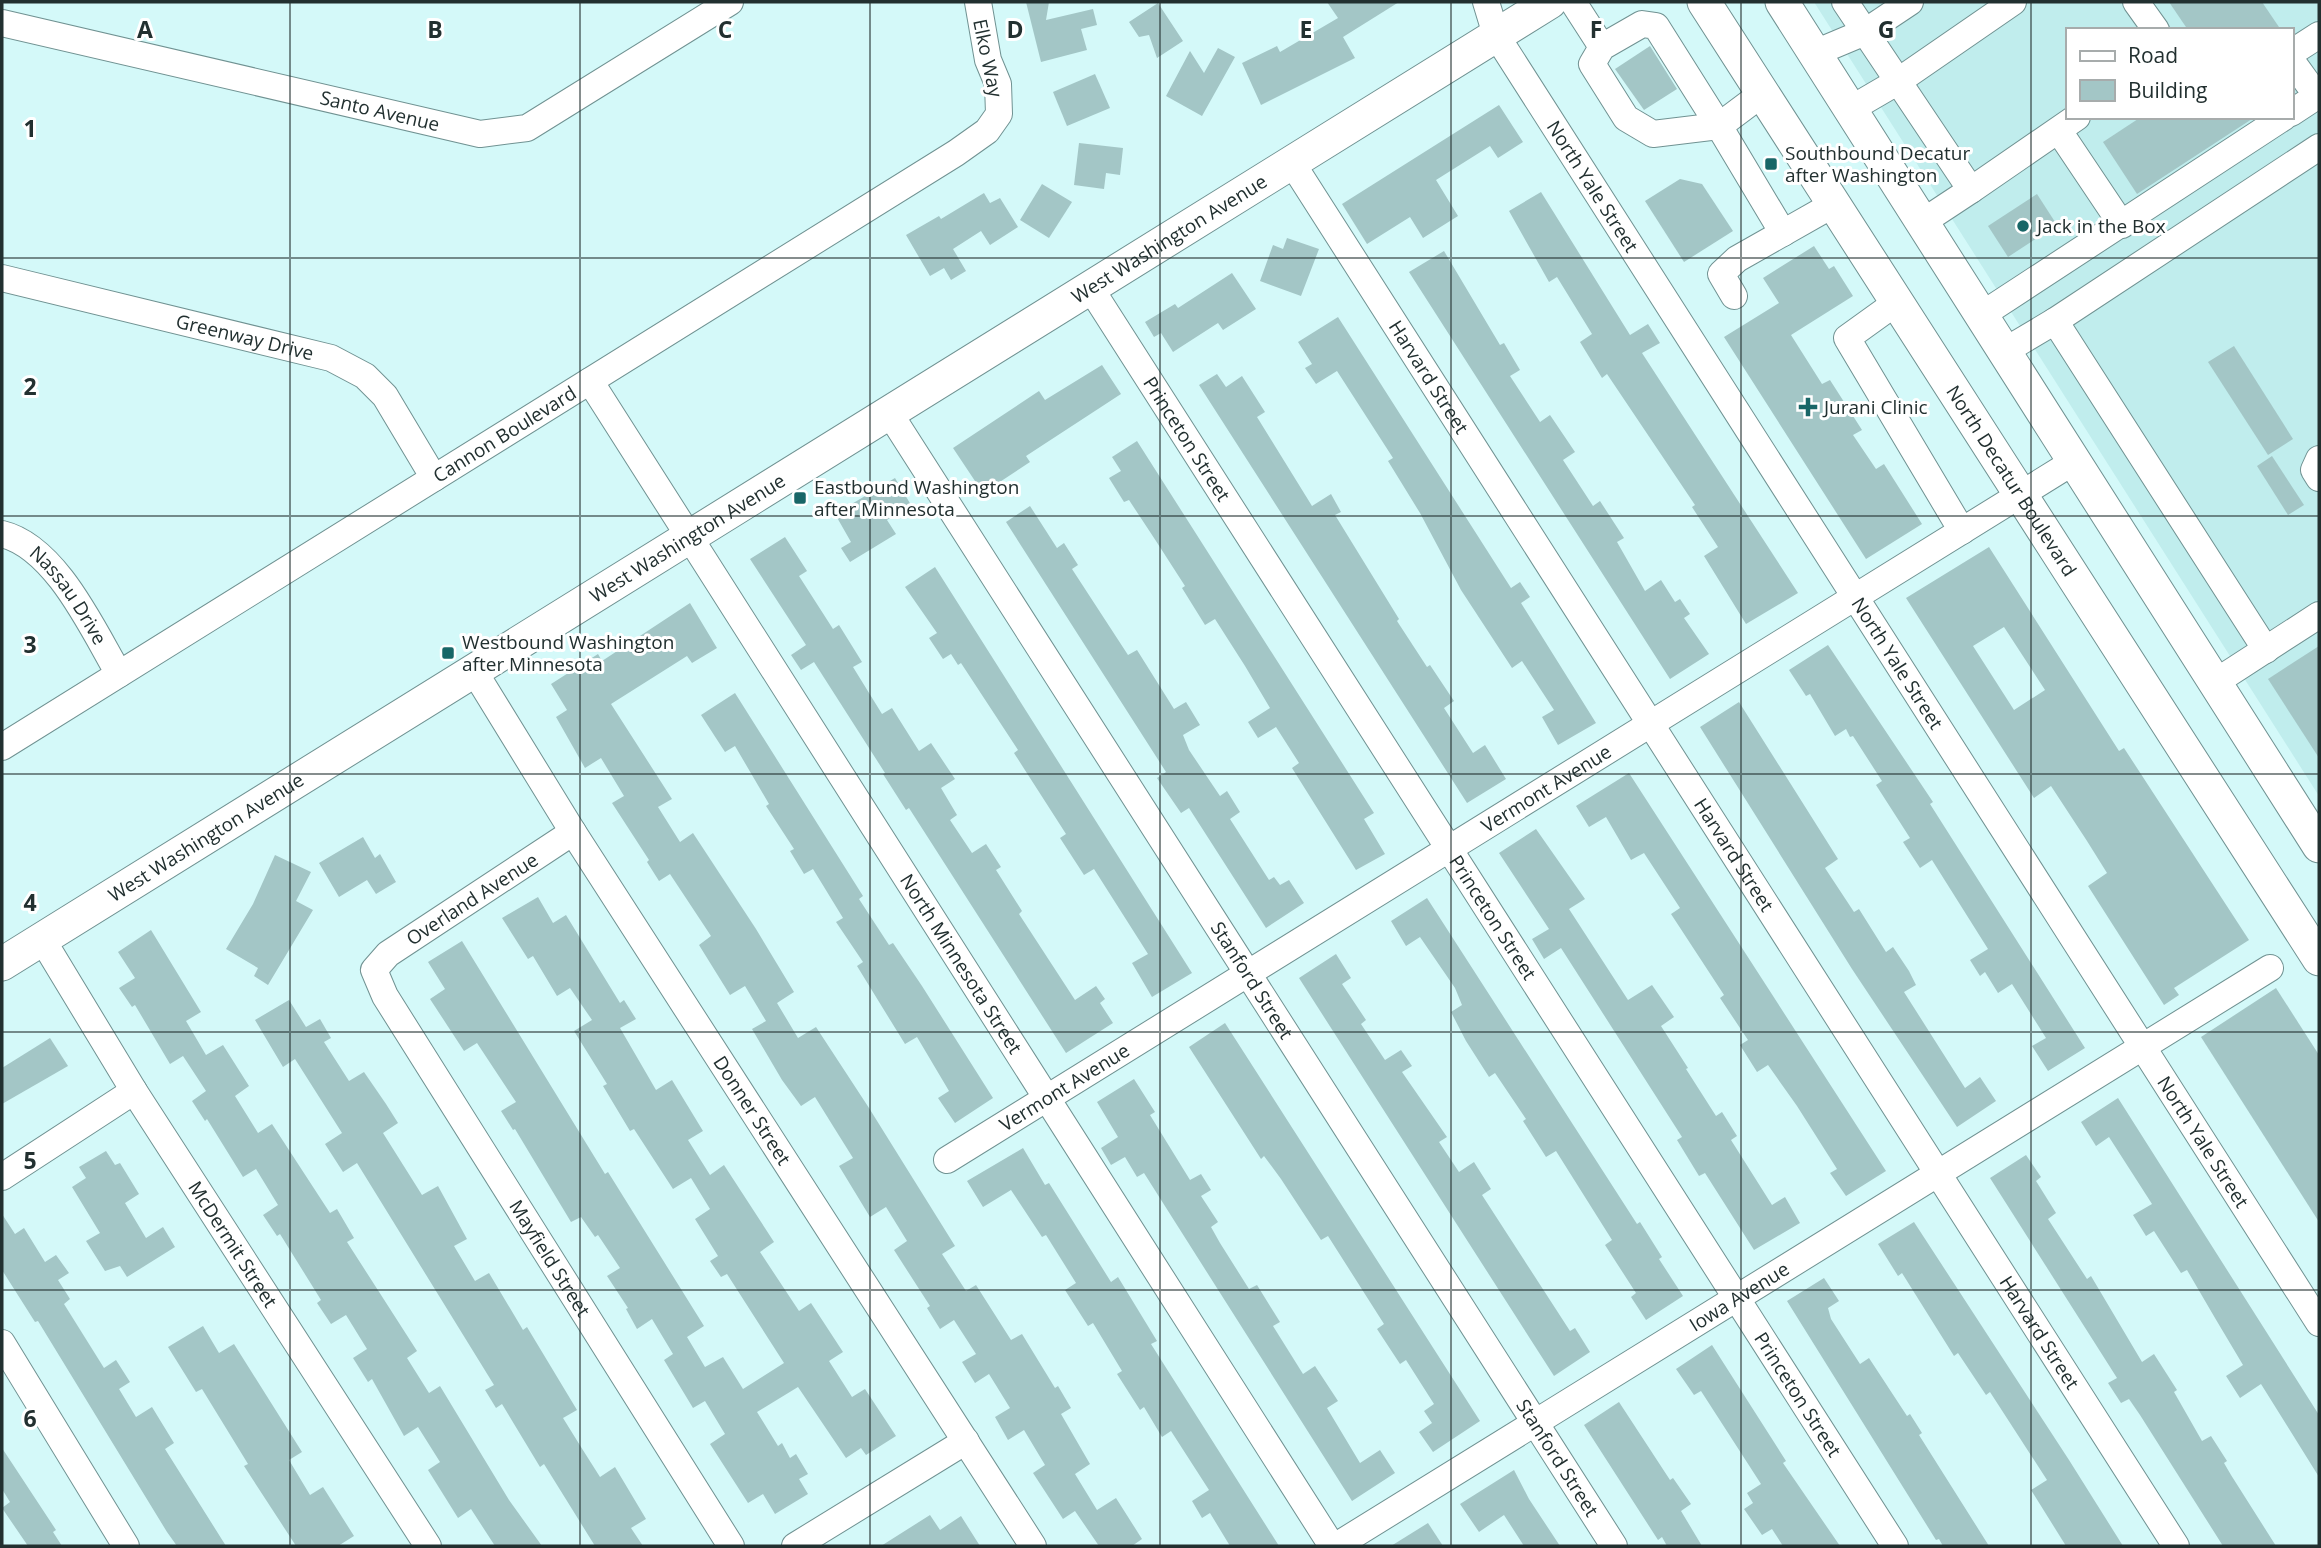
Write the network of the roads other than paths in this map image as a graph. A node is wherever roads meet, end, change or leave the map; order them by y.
1 (730, 2) edge
2 (978, 2) edge
3 (1486, 2) edge
4 (1550, 2) edge
5 (1573, 2) edge
6 (1704, 2) edge
7 (1782, 2) edge
8 (1844, 2) edge
9 (1910, 2) edge
10 (2013, 2) edge
11 (2136, 2) edge
12 (2, 23) edge
13 (2155, 28) edge
14 (1865, 32) junction
15 (1496, 35) junction
16 (2319, 36) edge
17 (1602, 47) junction
18 (2293, 52) edge
19 (1815, 53) junction
20 (2293, 63) edge
21 (1897, 82) junction
22 (1763, 93) junction
23 (1849, 110) junction
24 (2293, 112) edge
25 (999, 114) joint
26 (2281, 119) edge
27 (2068, 124) edge
28 (1719, 126) junction
29 (2319, 147) edge
30 (1292, 163) junction
31 (1971, 190) junction
32 (1834, 204) junction
33 (1921, 223) junction
34 (2122, 225) junction
35 (1783, 233) junction
36 (2, 278) edge
37 (1091, 289) junction
38 (1734, 296) dead end
39 (1897, 302) junction
40 (1980, 316) junction
41 (2055, 321) junction
42 (2003, 352) junction
43 (590, 381) junction
44 (890, 414) junction
45 (2319, 459) edge
46 (2073, 462) junction
47 (434, 478) junction
48 (2319, 478) edge
49 (2021, 495) junction
50 (1962, 531) junction
51 (2, 534) edge
52 (688, 539) junction
53 (1855, 597) junction
54 (2319, 615) edge
55 (2266, 650) junction
56 (474, 671) junction
57 (119, 674) junction
58 (2214, 683) junction
59 (1650, 724) junction
60 (2, 747) edge
61 (2315, 828) edge
62 (573, 832) junction
63 (1449, 849) junction
64 (42, 939) junction
65 (2319, 959) edge
66 (2, 964) edge
67 (2270, 968) dead end
68 (374, 970) joint
69 (1248, 974) junction
70 (2143, 1046) junction
71 (134, 1091) junction
72 (1046, 1099) junction
73 (947, 1160) dead end
74 (1938, 1174) junction
75 (2, 1177) edge
76 (1736, 1298) junction
77 (2319, 1323) edge
78 (2, 1343) edge
79 (1535, 1423) junction
80 (966, 1441) junction
81 (126, 1546) edge
82 (428, 1546) edge
83 (731, 1546) edge
84 (795, 1546) edge
85 (1033, 1546) edge
86 (1334, 1546) edge
87 (1614, 1546) edge
88 (1895, 1546) edge
89 (2176, 1546) edge

1 - 12 street, Santo Avenue
2 - 25 street, Elko Way
3 - 15 street, North Yale Street
4 - 15 main road, West Washington Avenue
5 - 17 street
6 - 22 main road, North Decatur Boulevard
7 - 19 main road
8 - 14 street
9 - 14 street
10 - 21 street
11 - 13 street
14 - 19 street
14 - 21 street
15 - 30 main road, West Washington Avenue
15 - 53 street, North Yale Street
16 - 18 street
17 - 28 street
17 - 28 street
19 - 23 main road
20 - 24 street
21 - 23 street
21 - 31 street
22 - 28 street
22 - 32 main road, North Decatur Boulevard
23 - 33 main road
25 - 43 street, Cannon Boulevard
26 - 34 street
27 - 31 street
27 - 34 street
28 - 35 street
29 - 41 street
30 - 37 main road, West Washington Avenue
30 - 59 street, Harvard Street
31 - 33 street
32 - 35 street
32 - 39 main road, North Decatur Boulevard
33 - 40 main road
34 - 40 street
35 - 38 street
36 - 47 street, Greenway Drive
37 - 44 main road, West Washington Avenue
37 - 63 street, Princeton Street
39 - 49 main road, North Decatur Boulevard
39 - 50 street
40 - 42 main road
41 - 42 street
41 - 55 street
42 - 46 main road
43 - 47 street, Cannon Boulevard
43 - 52 street, North Minnesota Street
44 - 52 main road, West Washington Avenue
44 - 69 street, Stanford Street
45 - 48 street
46 - 49 street, Vermont Avenue
46 - 58 main road
47 - 57 street, Cannon Boulevard
49 - 50 street, Vermont Avenue
49 - 65 main road, North Decatur Boulevard
50 - 53 street, Vermont Avenue
51 - 57 street, Nassau Drive
52 - 56 main road, West Washington Avenue
52 - 72 street, North Minnesota Street
53 - 59 street, Vermont Avenue
53 - 70 street, North Yale Street
54 - 55 street
55 - 58 street
56 - 62 street, Donner Street
56 - 64 main road, West Washington Avenue
57 - 60 street, Cannon Boulevard
58 - 61 main road
59 - 63 street, Vermont Avenue
59 - 74 street, Harvard Street
62 - 68 street, Overland Avenue
62 - 80 street, Donner Street
63 - 69 street, Vermont Avenue
63 - 76 street, Princeton Street
64 - 66 main road, West Washington Avenue
64 - 71 street, McDermit Street
67 - 70 street, Iowa Avenue
68 - 83 street, Mayfield Street
69 - 72 street, Vermont Avenue
69 - 79 street, Stanford Street
70 - 74 street, Iowa Avenue
70 - 77 street, North Yale Street
71 - 75 street
71 - 82 street, McDermit Street
72 - 73 street, Vermont Avenue
72 - 86 street, North Minnesota Street
74 - 76 street, Iowa Avenue
74 - 89 street, Harvard Street
76 - 79 street, Iowa Avenue
76 - 88 street, Princeton Street
78 - 81 street
79 - 86 street, Iowa Avenue
79 - 87 street, Stanford Street
80 - 84 street
80 - 85 street, Donner Street

